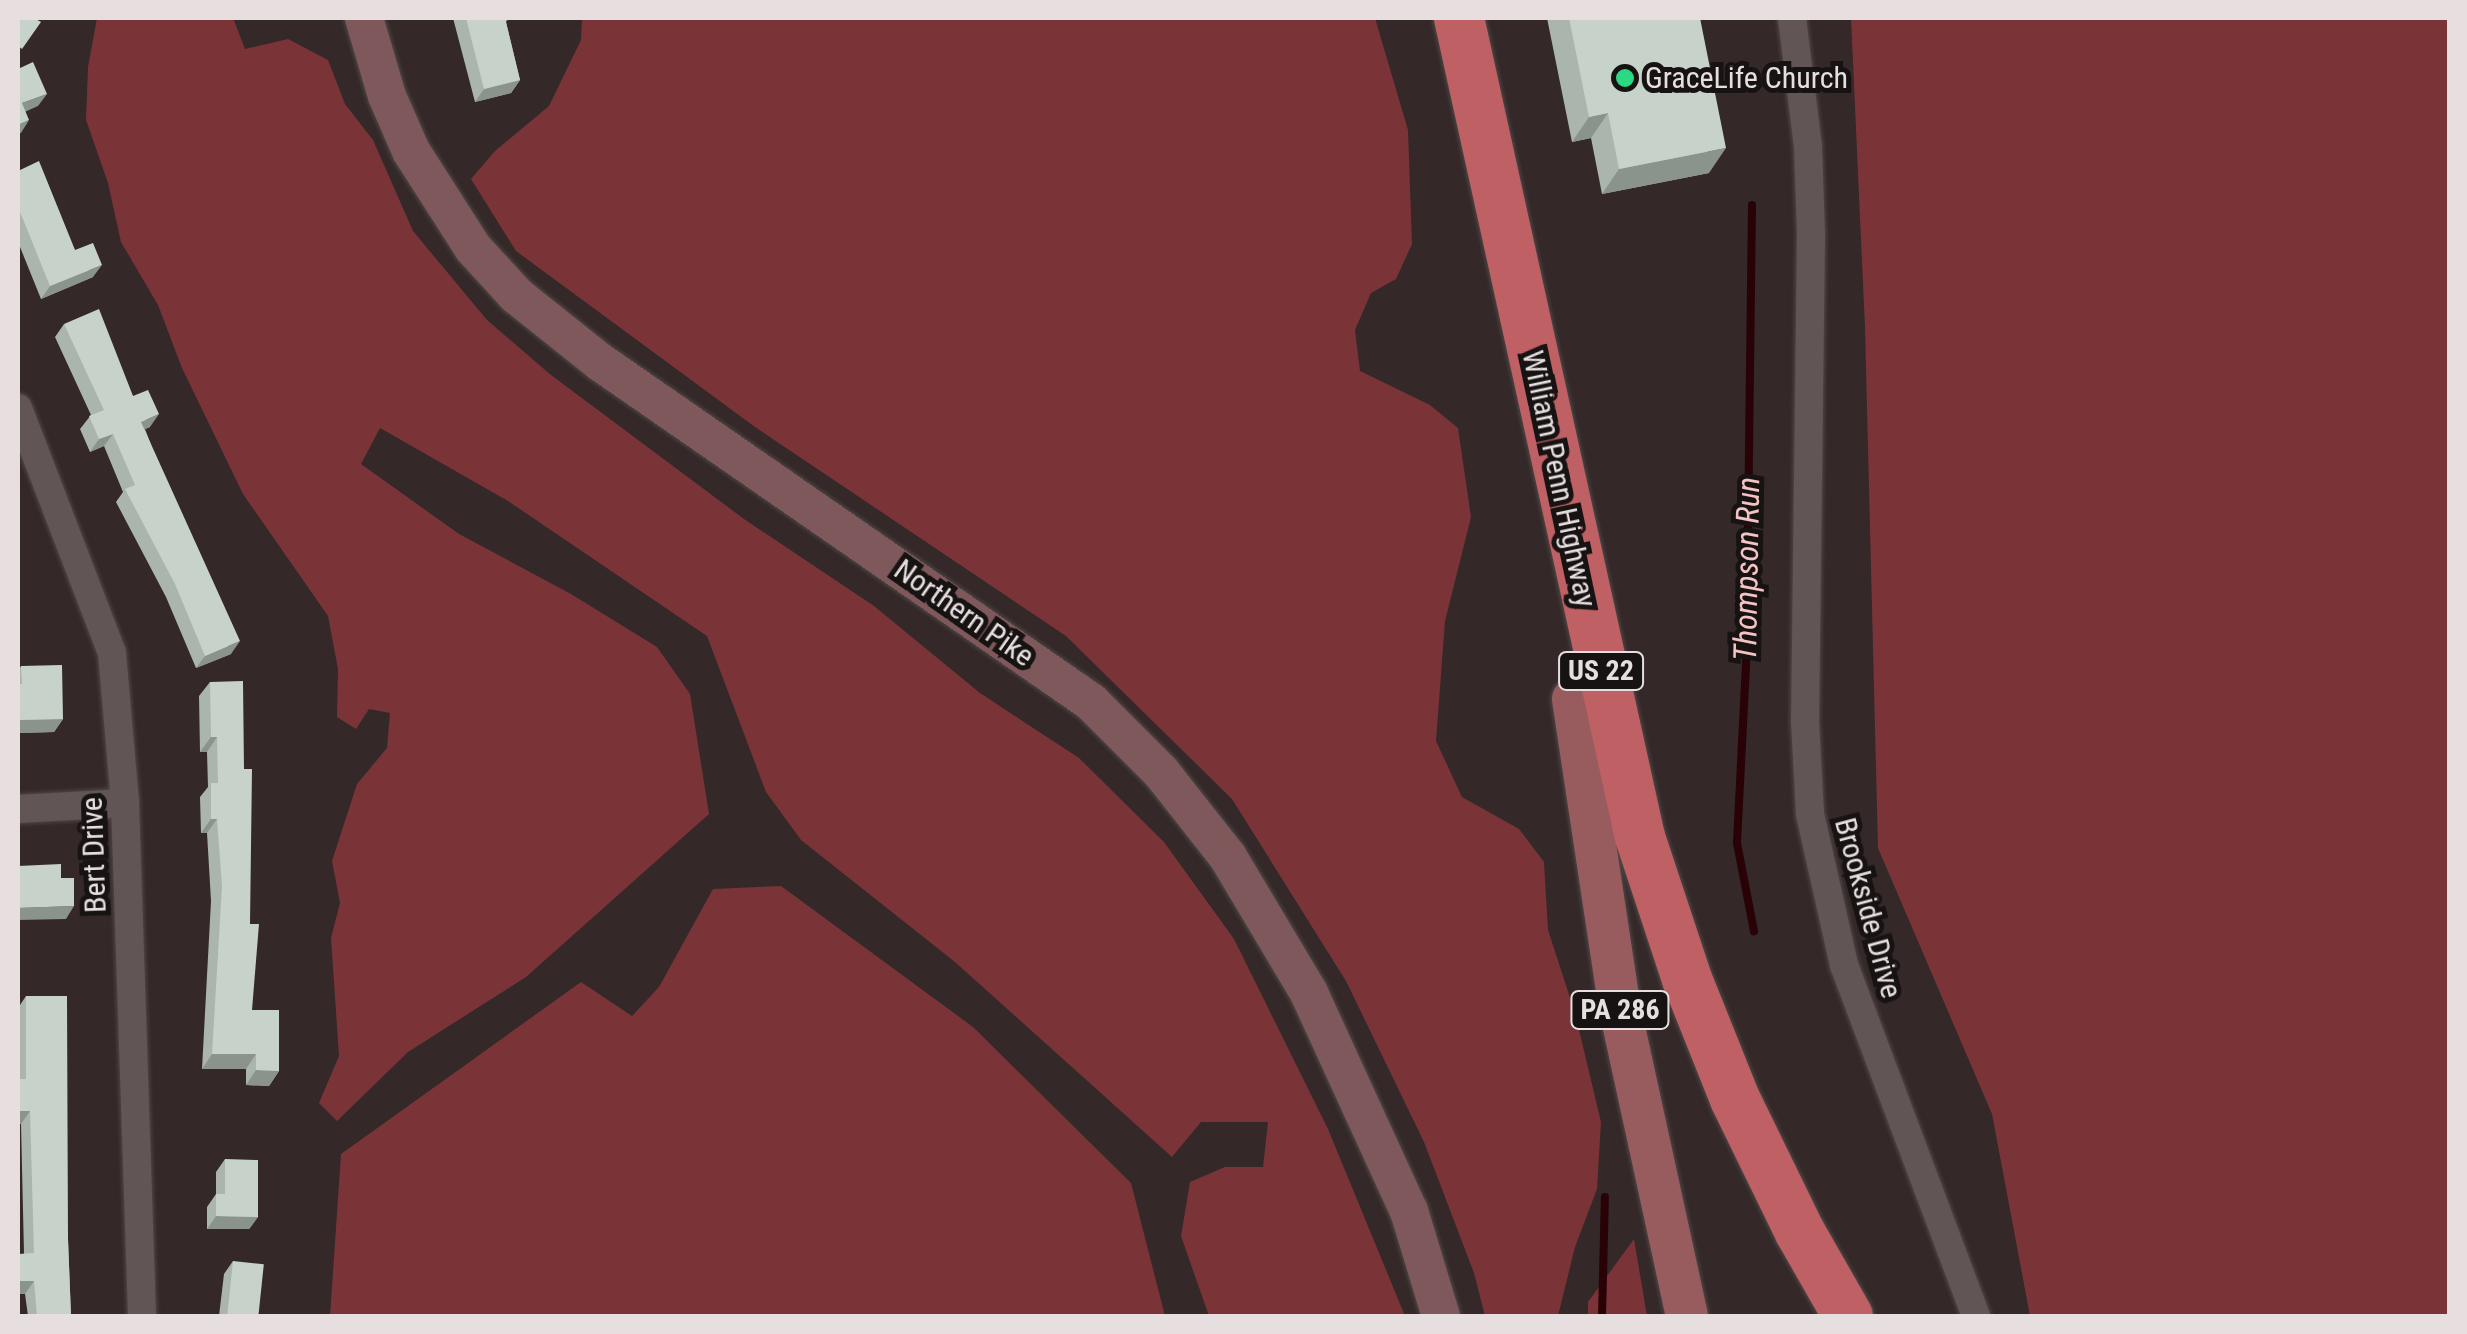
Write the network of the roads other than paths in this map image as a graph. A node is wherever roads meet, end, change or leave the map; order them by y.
1 (364, 18) edge
2 (1426, 18) edge
3 (1459, 18) edge
4 (1792, 18) edge
5 (18, 408) edge
6 (1573, 699) junction
7 (125, 803) junction
8 (18, 810) edge
9 (1836, 1311) edge
10 (142, 1316) edge
11 (1441, 1316) edge
12 (1686, 1316) edge
13 (1976, 1316) edge

1 - 11 main road, Northern Pike
2 - 6 highway, William Penn Highway / US 22
3 - 9 highway, William Penn Highway / US 22
4 - 13 street, Brookside Drive
5 - 7 street, Bert Drive
6 - 9 highway, William Penn Highway / US 22
6 - 12 main road, PA 286
7 - 8 street
7 - 10 street, Bert Drive

